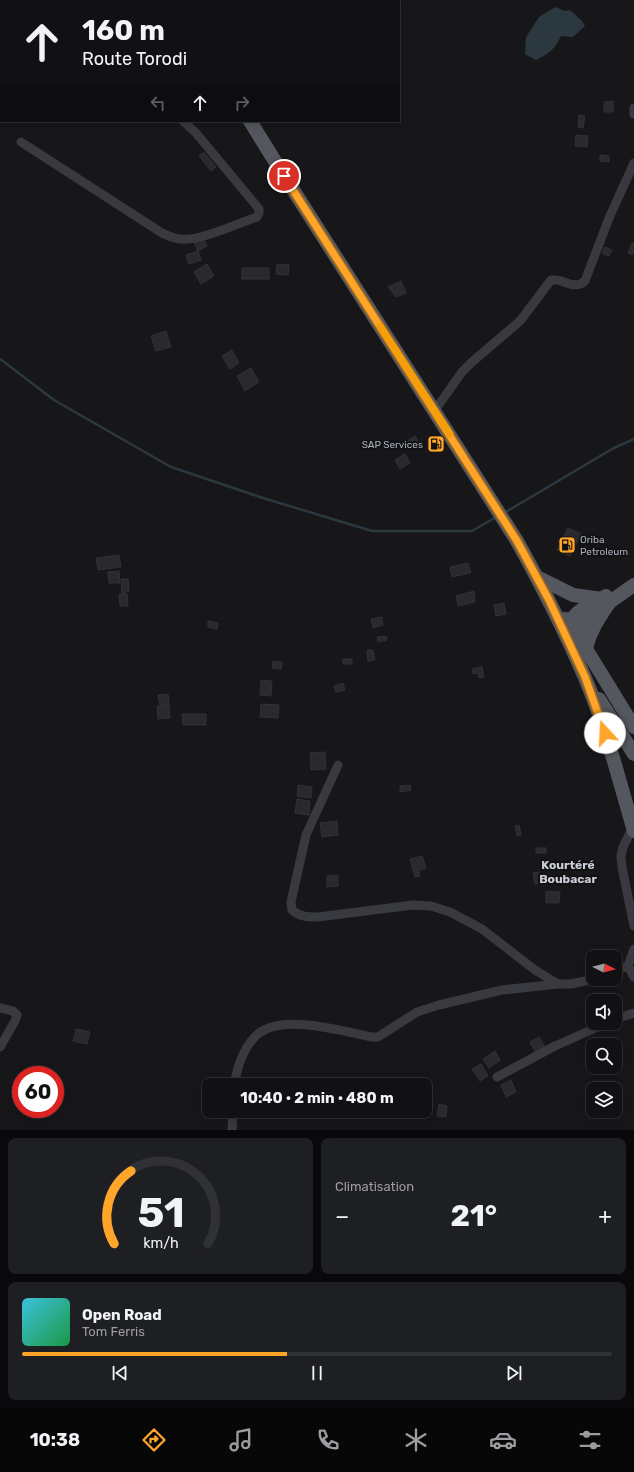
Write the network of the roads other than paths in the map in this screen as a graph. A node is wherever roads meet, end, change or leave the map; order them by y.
1 (634, 108) edge
2 (634, 114) edge
3 (184, 122) edge
4 (251, 122) edge
5 (21, 142) dead end
6 (634, 163) edge
7 (434, 410) junction
8 (537, 577) junction
9 (634, 584) edge
10 (605, 601) junction
11 (570, 635) junction
12 (586, 649) junction
13 (585, 677) junction
14 (634, 727) edge
15 (634, 754) edge
16 (338, 765) dead end
17 (634, 828) edge
18 (634, 926) edge
19 (634, 949) edge
20 (628, 966) junction
21 (622, 969) edge
22 (634, 977) edge
23 (586, 982) edge
24 (558, 984) junction
25 (0, 1008) edge
26 (634, 1013) edge
27 (622, 1017) edge
28 (591, 1030) edge
29 (0, 1047) edge
30 (497, 1077) dead end
31 (236, 1078) edge
32 (233, 1118) edge
33 (232, 1130) edge

1 - 2 street
3 - 5 street
4 - 7 main road
6 - 7 street
7 - 8 main road
8 - 10 main road
8 - 11 main road
9 - 10 main road
10 - 11 main road
10 - 12 main road
11 - 12 main road
11 - 13 main road
12 - 13 main road
12 - 14 main road
13 - 15 main road
13 - 17 main road
16 - 24 street
17 - 18 street
19 - 20 street
20 - 21 street
20 - 22 street
23 - 24 street
24 - 31 street
25 - 29 street
26 - 27 street
28 - 30 street
32 - 33 street

